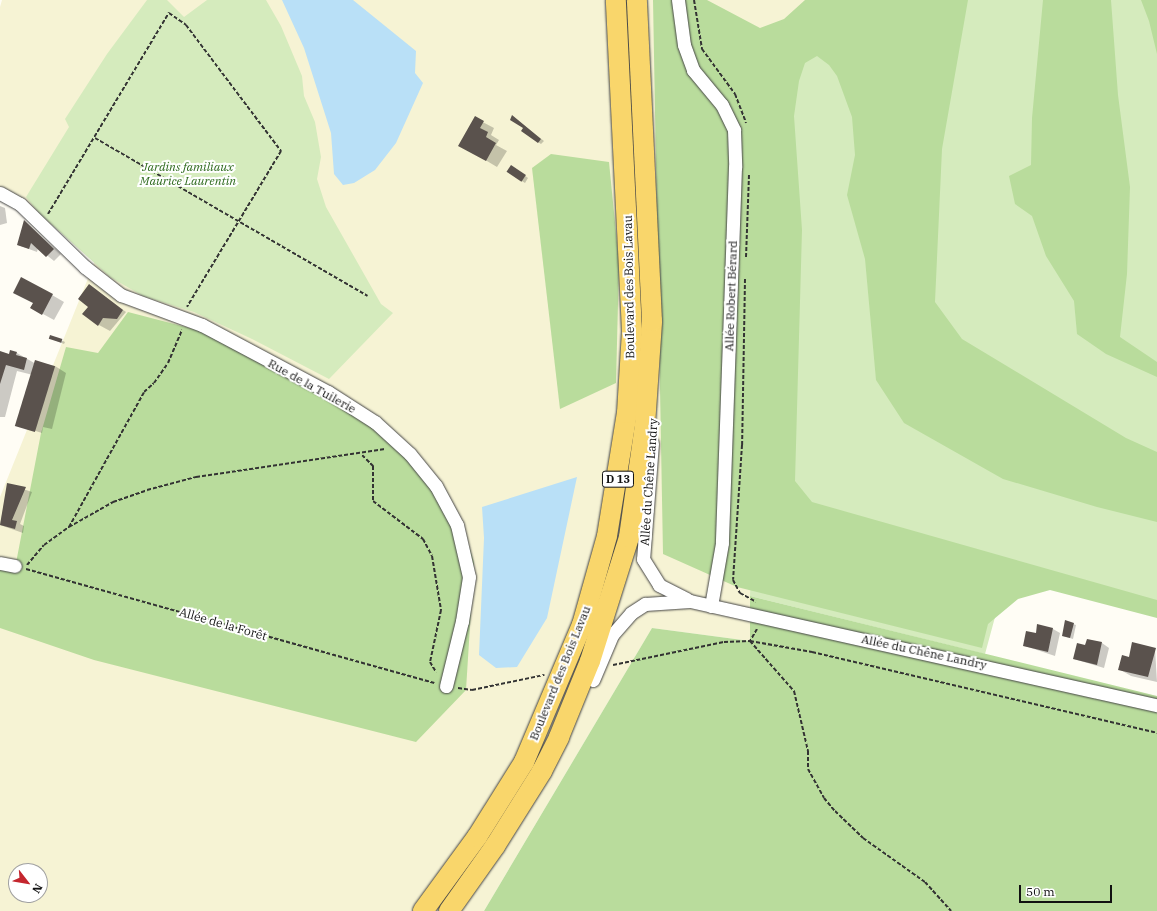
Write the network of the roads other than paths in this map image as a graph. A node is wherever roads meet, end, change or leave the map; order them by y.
1 (616, 0) edge
2 (637, 0) edge
3 (678, 0) edge
4 (0, 193) edge
5 (651, 364) junction
6 (0, 563) edge
7 (20, 567) road end
8 (690, 601) junction
9 (712, 606) junction
10 (446, 686) road end
11 (1157, 705) edge
12 (559, 737) junction
13 (423, 911) edge
14 (448, 911) edge

1 - 13 main road, Boulevard des Bois Lavau / D 13
2 - 5 main road, Boulevard des Bois Lavau / D 13
3 - 9 street, Allée Robert Bérard
4 - 10 street, Rue de la Tuilerie
5 - 8 street, Allée du Chêne Landry
5 - 12 main road, Boulevard des Bois Lavau / D 13
6 - 7 street
8 - 9 street, Allée du Chêne Landry
8 - 12 street, Allée du Chêne Landry
9 - 11 street, Allée du Chêne Landry
12 - 14 main road, Boulevard des Bois Lavau / D 13

